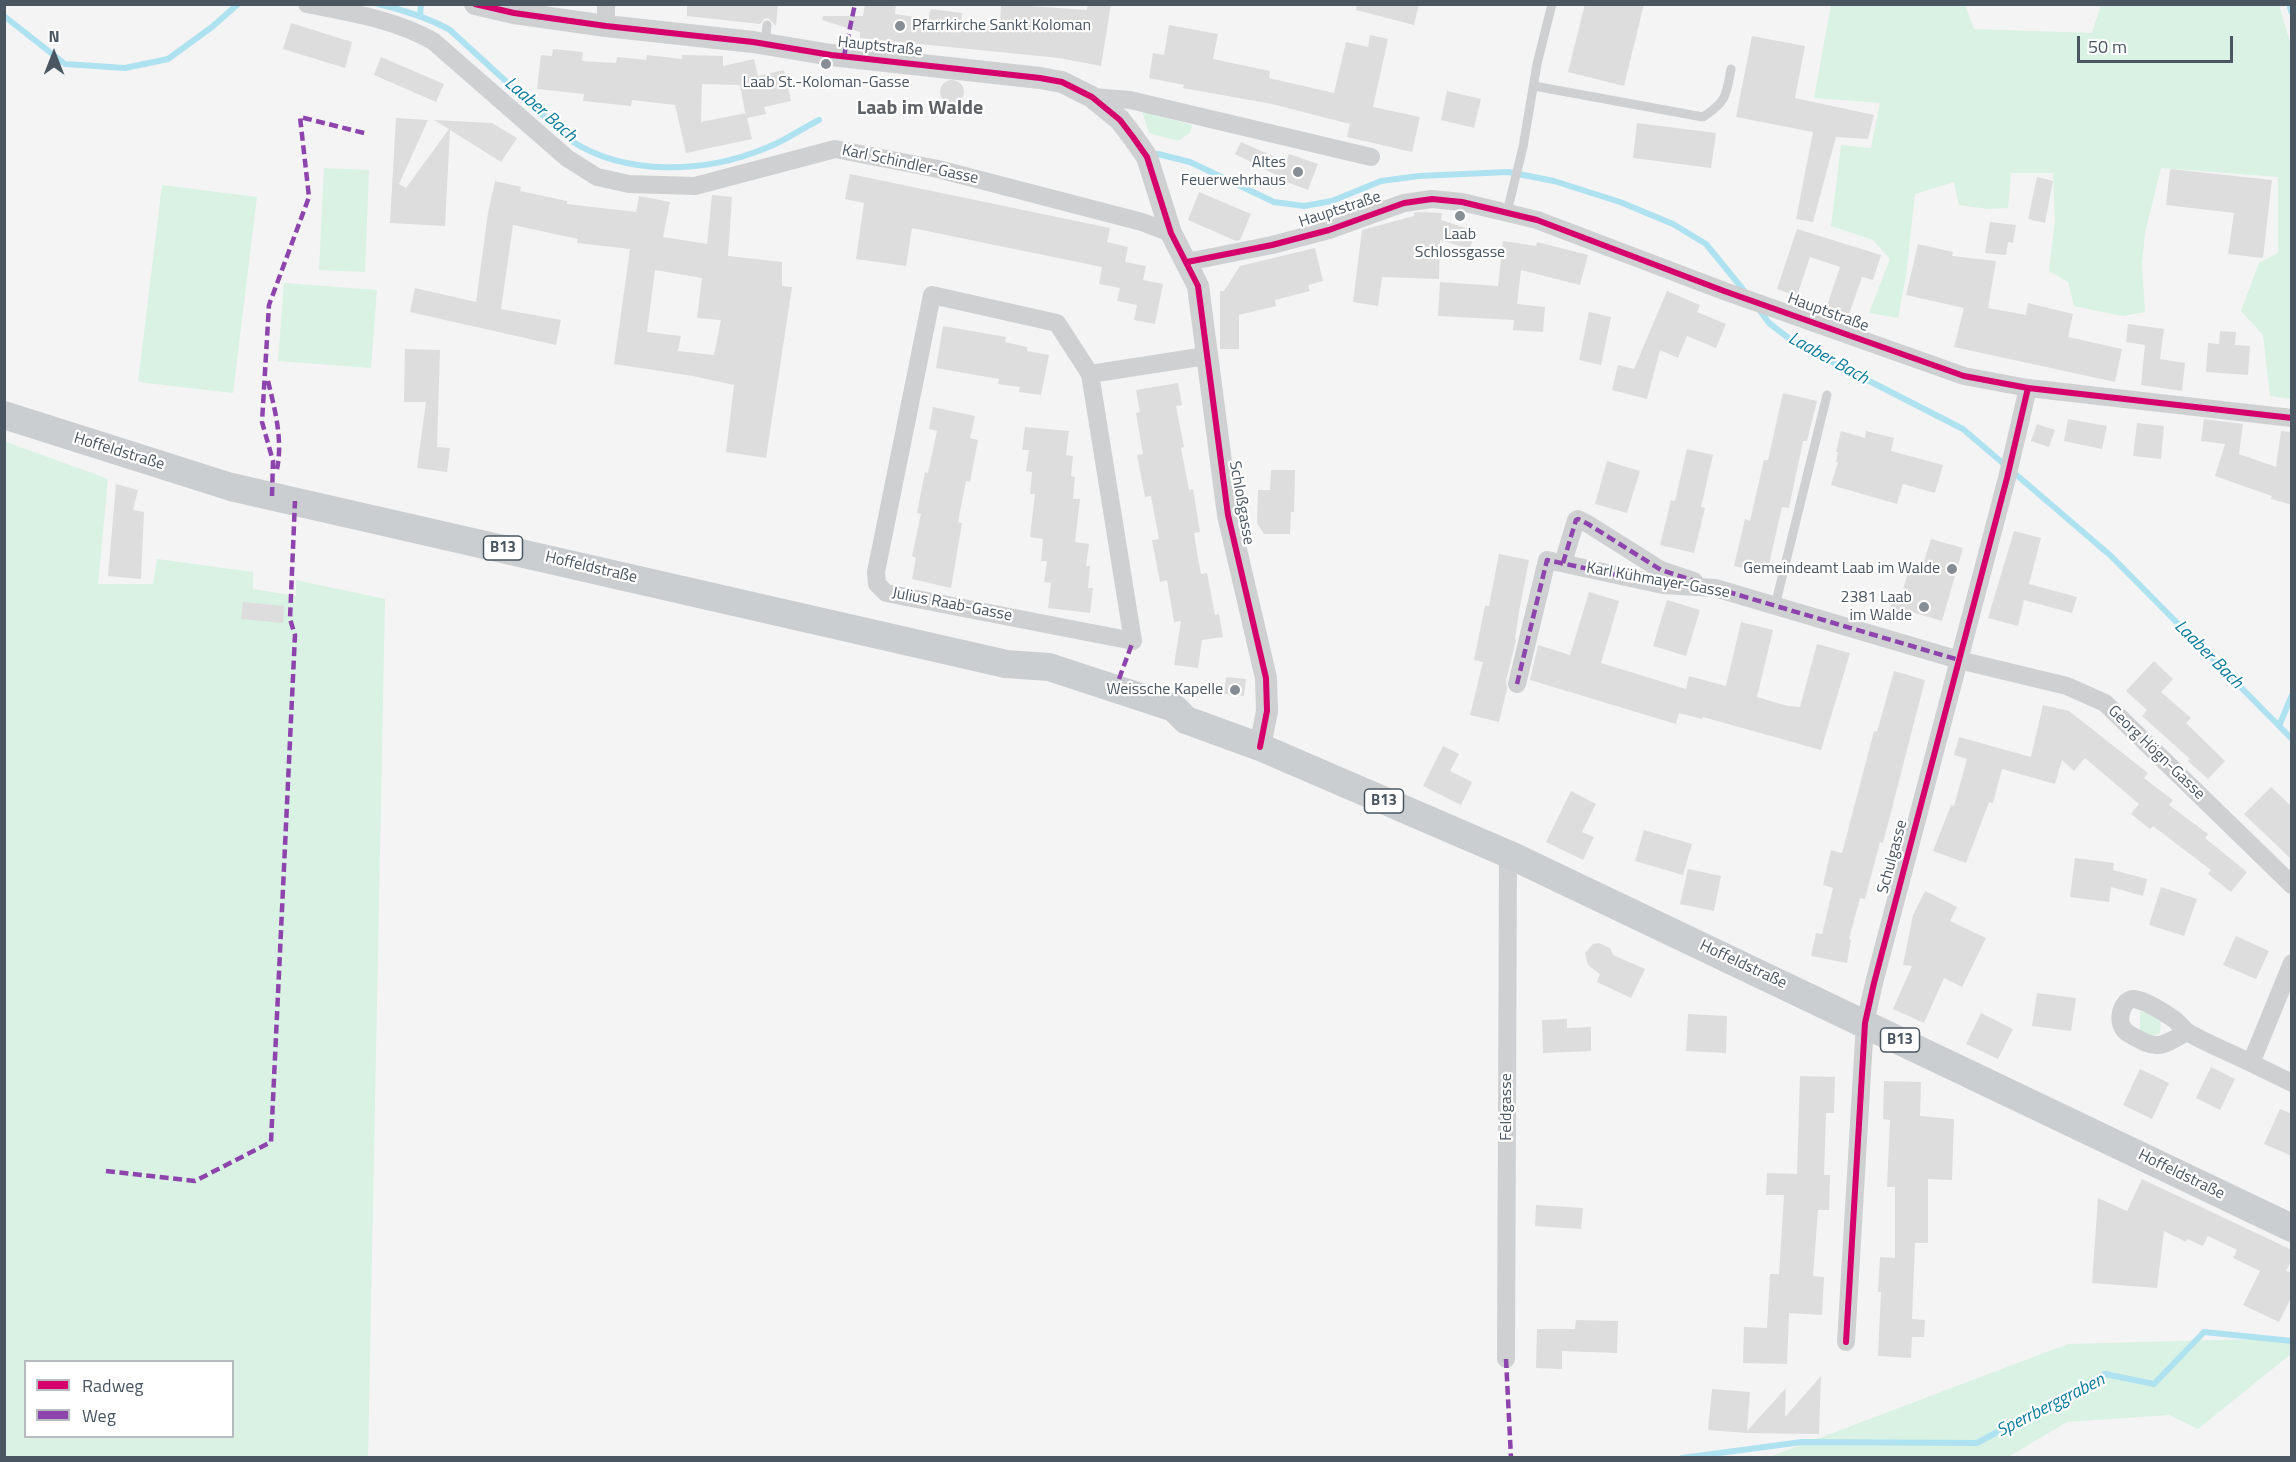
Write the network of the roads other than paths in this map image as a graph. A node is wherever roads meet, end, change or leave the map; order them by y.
1 (307, 4) edge
2 (475, 4) edge
3 (1552, 4) edge
4 (606, 15) edge
5 (1731, 69) dead end
6 (1534, 86) junction
7 (1092, 97) junction
8 (1371, 157) dead end
9 (1507, 212) junction
10 (1171, 233) junction
11 (1187, 262) junction
12 (1206, 356) junction
13 (1090, 374) junction
14 (2028, 388) junction
15 (1827, 395) dead end
16 (4, 415) edge
17 (2292, 418) edge
18 (1563, 563) junction
19 (1715, 588) junction
20 (1775, 606) junction
21 (1959, 660) junction
22 (1517, 684) dead end
23 (1260, 747) junction
24 (1508, 854) junction
25 (2292, 885) edge
26 (2292, 963) edge
27 (1865, 1023) junction
28 (2187, 1032) dead end
29 (2251, 1063) junction
30 (2292, 1083) edge
31 (2292, 1228) edge
32 (1846, 1342) dead end
33 (1506, 1359) dead end

1 - 10 street, Karl Schindler-Gasse
2 - 4 street, Hauptstraße
3 - 6 lane
4 - 7 street, Hauptstraße
5 - 6 lane
6 - 9 lane
7 - 8 street, Hauptstraße
7 - 10 street, Hauptstraße
9 - 11 street, Hauptstraße
9 - 14 street, Hauptstraße
10 - 11 street, Hauptstraße
11 - 12 street, Schloßgasse
12 - 13 street
12 - 23 street, Schloßgasse
13 - 13 street, Julius Raab-Gasse
14 - 17 street, Hauptstraße
14 - 21 street, Schulgasse
15 - 20 lane
16 - 23 main road, Hoffeldstraße / B13
18 - 19 street, Karl Kühmayer-Gasse
18 - 19 street
18 - 22 street, Karl Kühmayer-Gasse
19 - 20 street, Karl Kühmayer-Gasse
20 - 21 street, Karl Kühmayer-Gasse
21 - 25 street, Georg Högn-Gasse
21 - 27 street, Schulgasse
23 - 24 main road, Hoffeldstraße / B13
24 - 27 main road, Hoffeldstraße / B13
24 - 33 street, Feldgasse
26 - 29 street
27 - 31 main road, Hoffeldstraße / B13
27 - 32 street, Schulgasse
28 - 29 street
29 - 30 street

